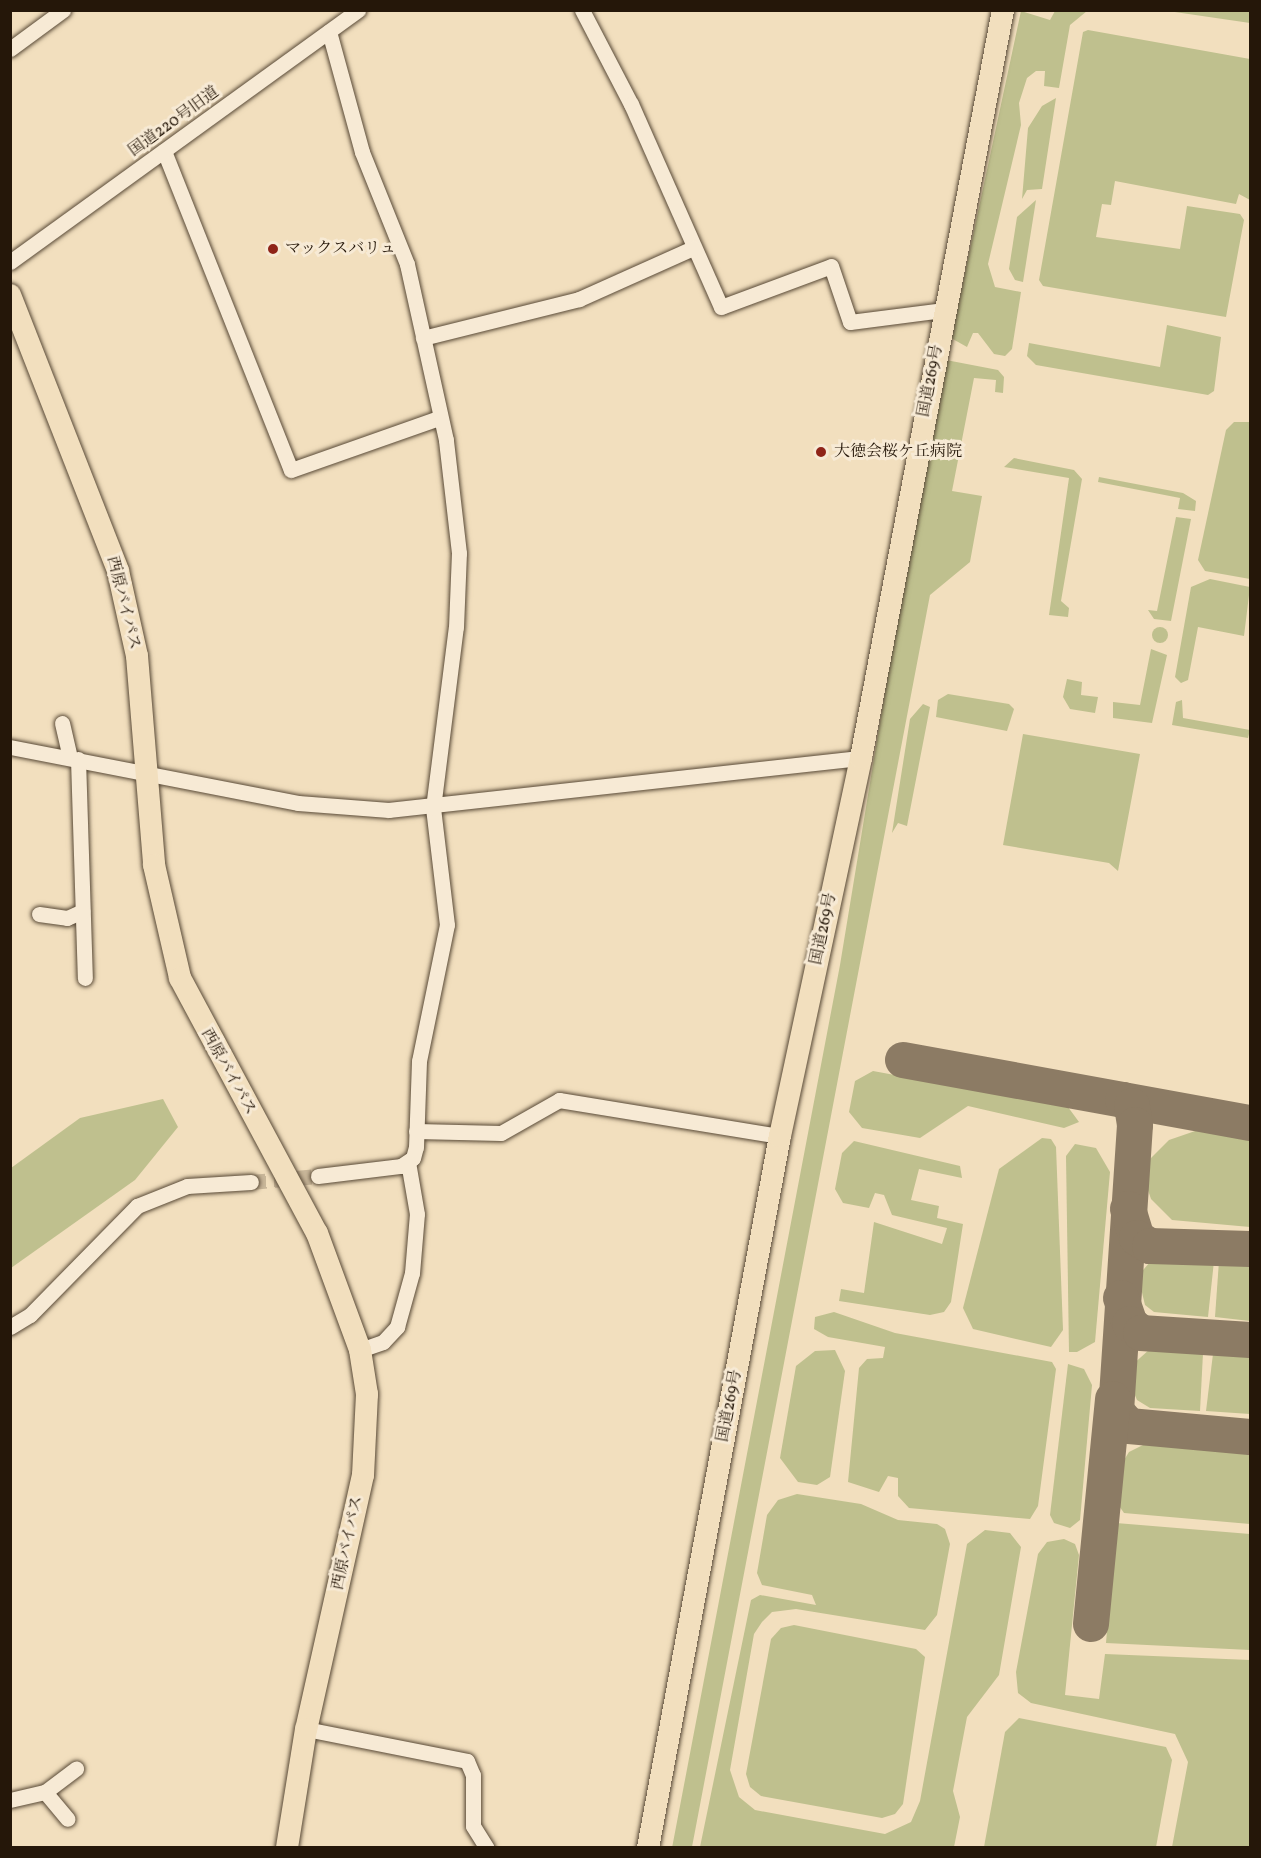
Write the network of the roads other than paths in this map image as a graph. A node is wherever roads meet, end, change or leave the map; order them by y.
1 (63, 10) edge
2 (582, 10) edge
3 (1003, 10) edge
4 (353, 12) edge
5 (329, 31) junction
6 (10, 48) edge
7 (164, 151) junction
8 (693, 248) junction
9 (10, 262) edge
10 (10, 295) edge
11 (944, 310) junction
12 (423, 338) junction
13 (439, 418) junction
14 (62, 723) dead end
15 (10, 747) edge
16 (74, 758) junction
17 (861, 758) junction
18 (148, 772) junction
19 (433, 808) junction
20 (83, 911) junction
21 (39, 914) dead end
22 (85, 978) dead end
23 (416, 1131) junction
24 (780, 1136) junction
25 (408, 1162) junction
26 (318, 1176) tunnel mouth
27 (251, 1182) tunnel mouth
28 (10, 1327) edge
29 (360, 1350) junction
30 (306, 1729) junction
31 (76, 1769) dead end
32 (45, 1792) junction
33 (10, 1800) edge
34 (69, 1819) dead end
35 (287, 1848) edge
36 (487, 1848) edge
37 (648, 1848) edge

1 - 6 street
2 - 8 street
3 - 11 highway, 国道269号
4 - 5 street, 国道220号旧道
5 - 7 street, 国道220号旧道
5 - 12 street
7 - 9 street, 国道220号旧道
7 - 13 street
8 - 11 street
8 - 12 street
10 - 18 highway, 西原バイパス
11 - 17 highway, 国道269号
12 - 13 street
13 - 19 street
14 - 16 street
15 - 16 street
16 - 18 street
16 - 20 street
17 - 19 street
17 - 24 highway, 国道269号
18 - 19 street
18 - 29 highway, 西原バイパス
19 - 23 street
20 - 21 street
20 - 22 street
23 - 24 street
23 - 25 street
24 - 37 highway, 国道269号
25 - 26 street
25 - 29 street
27 - 28 street
29 - 30 highway, 西原バイパス
30 - 35 highway, 西原バイパス
30 - 36 street
31 - 32 street
32 - 33 street
32 - 34 street

